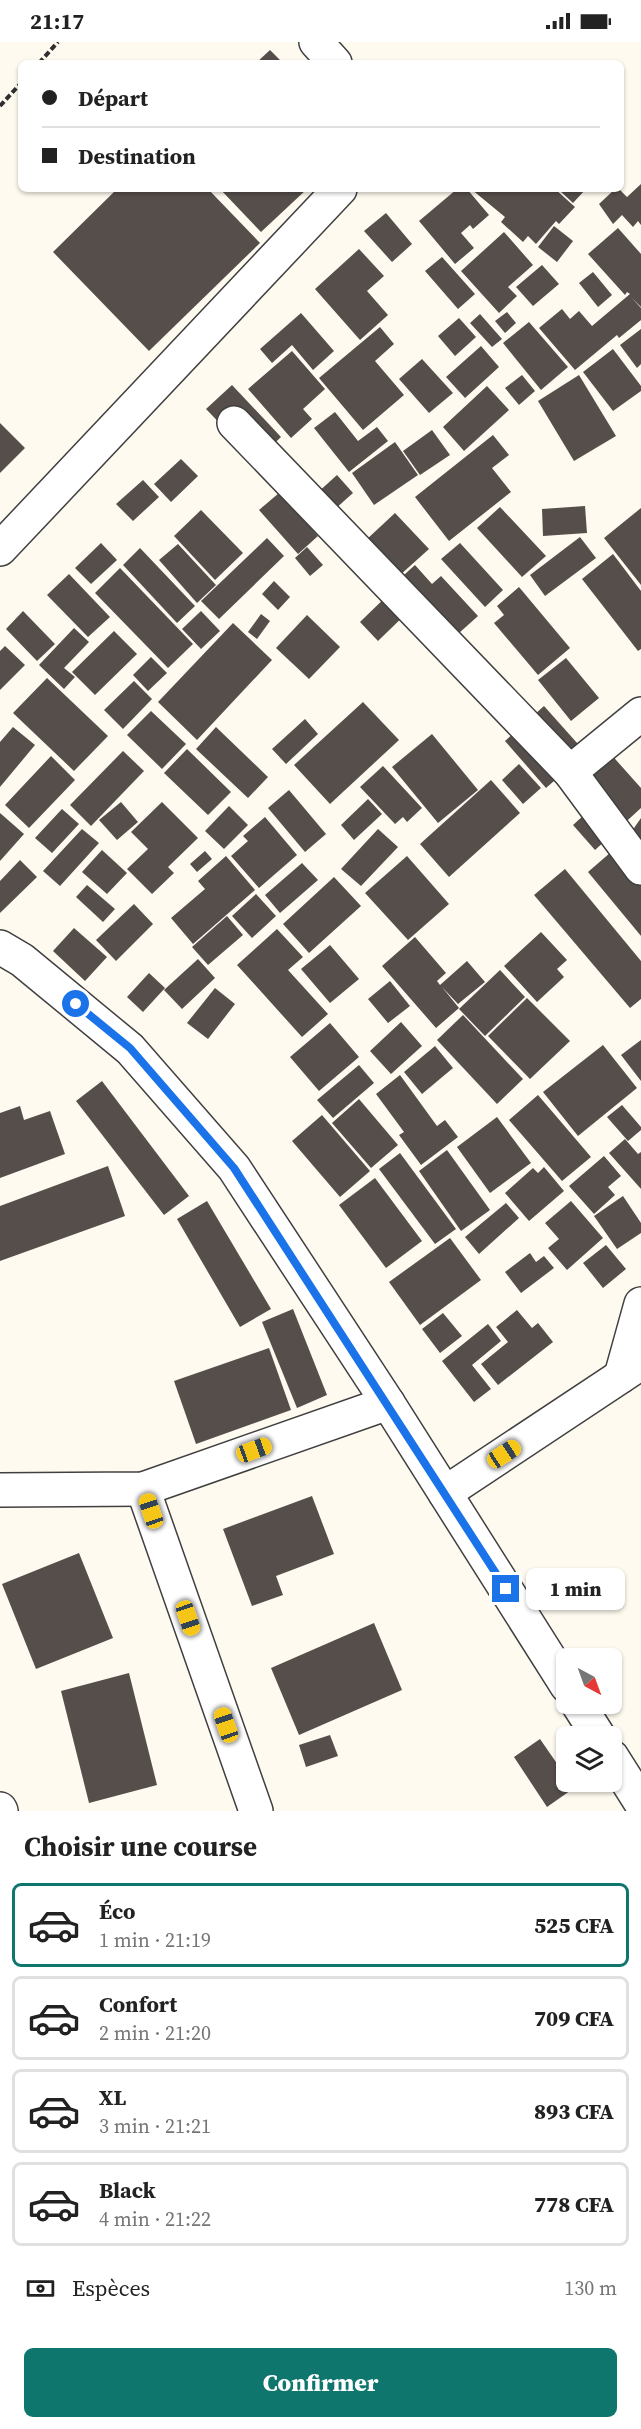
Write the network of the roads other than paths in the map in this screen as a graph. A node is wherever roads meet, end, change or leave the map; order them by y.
1 (316, 42) edge
2 (332, 60) edge
3 (337, 192) edge
4 (234, 423) dead end
5 (0, 549) edge
6 (641, 714) edge
7 (570, 772) junction
8 (641, 868) edge
9 (0, 947) edge
10 (641, 1304) edge
11 (631, 1369) edge
12 (388, 1403) junction
13 (0, 1490) edge
14 (143, 1490) junction
15 (445, 1493) junction
16 (556, 1669) edge
17 (622, 1773) edge
18 (641, 1803) edge
19 (256, 1811) edge

1 - 2 street
3 - 5 street
4 - 7 street
6 - 7 street
7 - 8 street
9 - 12 street
10 - 11 street
11 - 15 street
12 - 14 street
12 - 15 street
13 - 14 street
14 - 19 street
15 - 16 street
17 - 18 street

